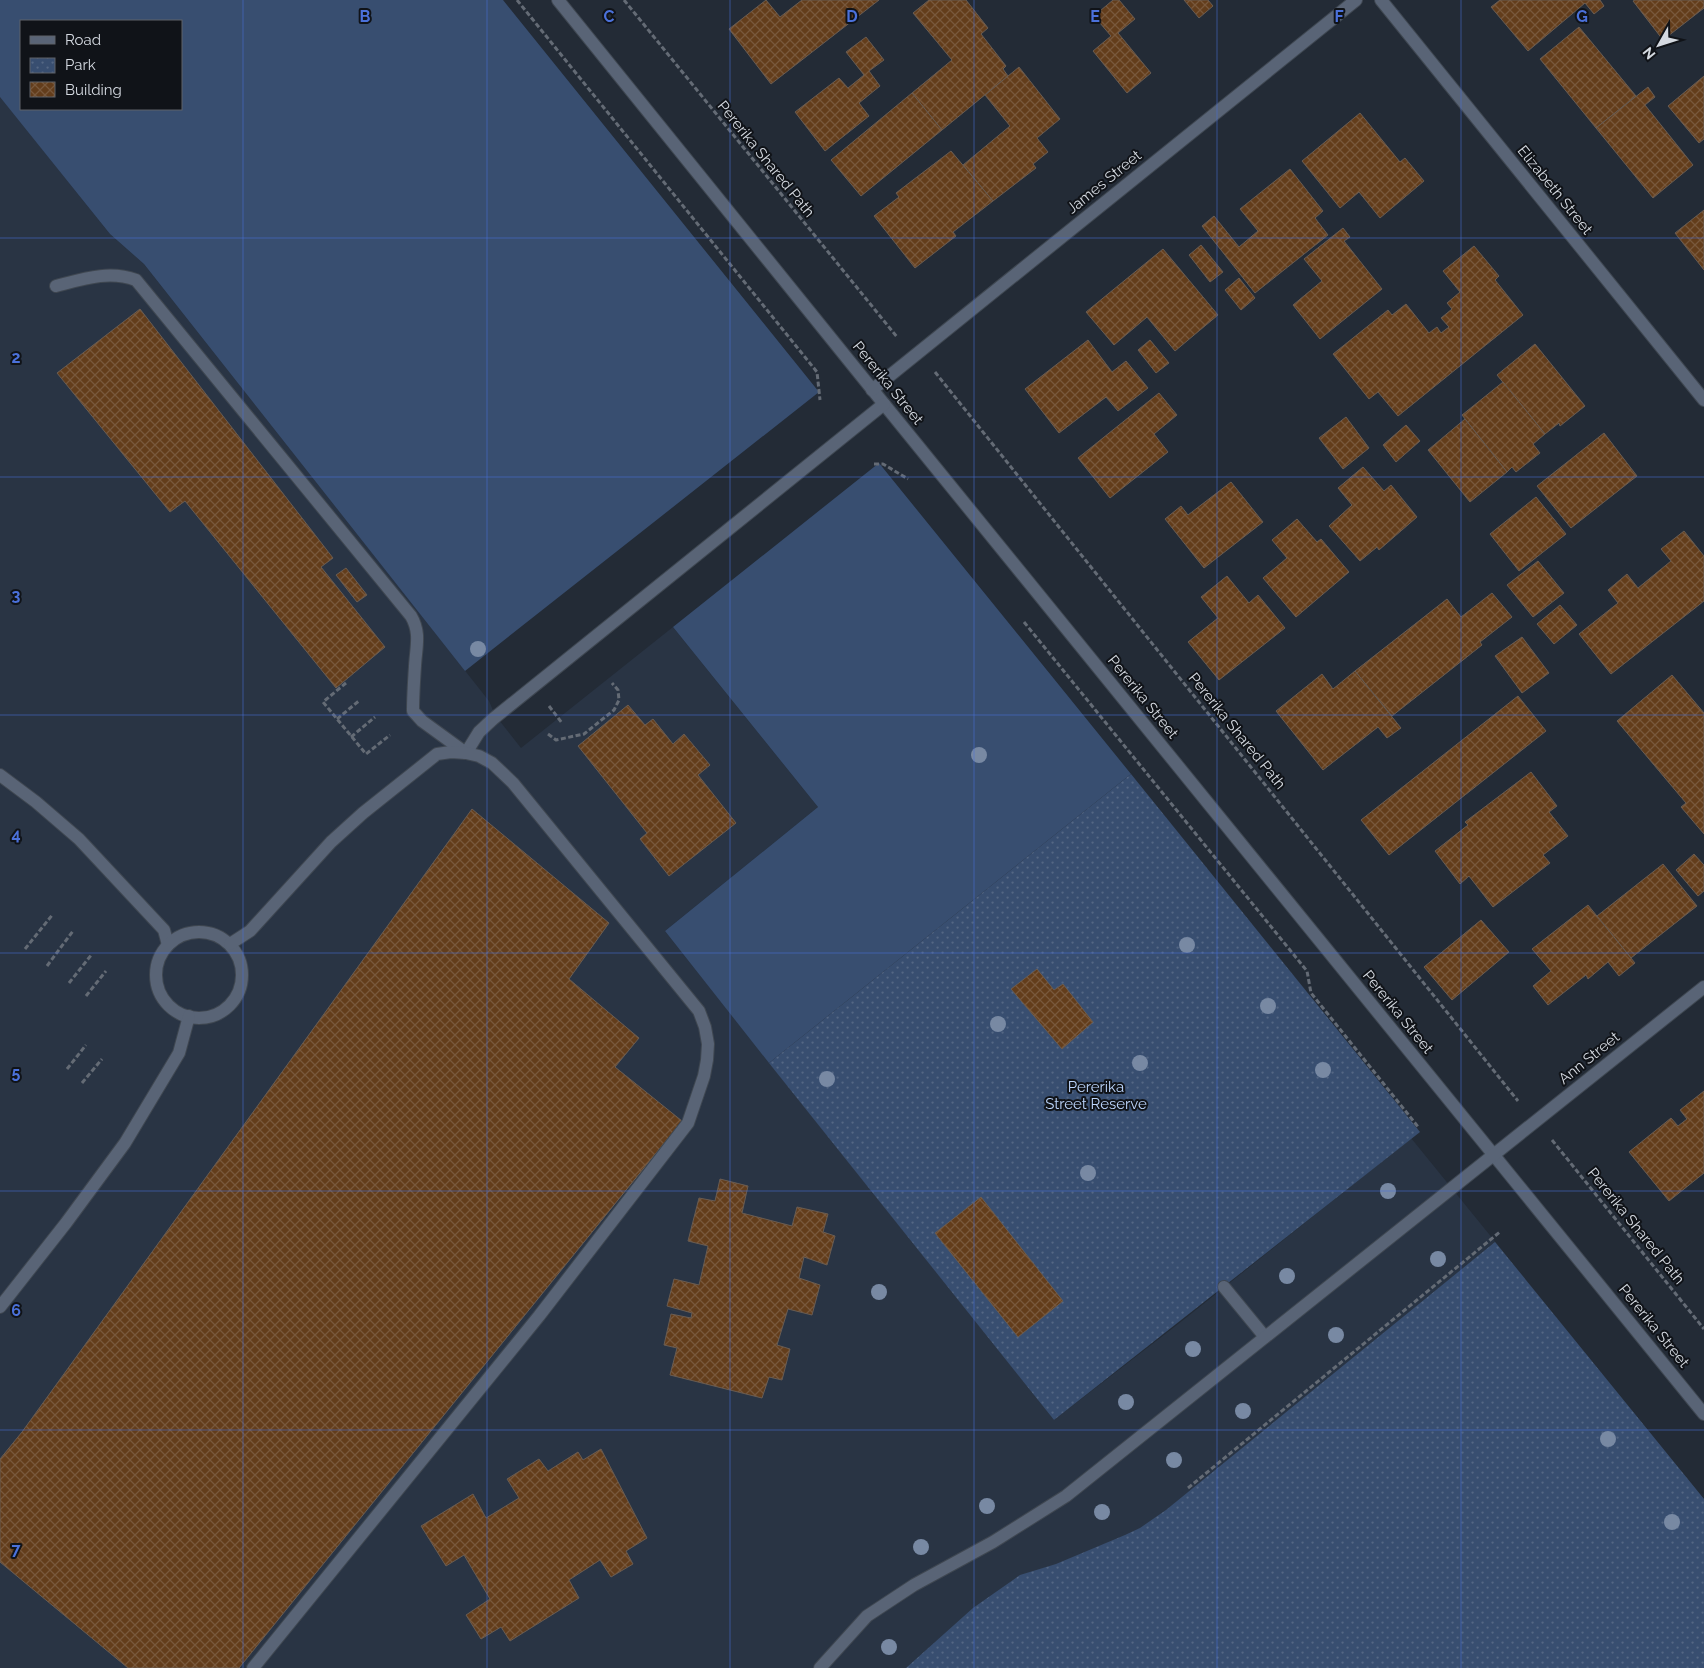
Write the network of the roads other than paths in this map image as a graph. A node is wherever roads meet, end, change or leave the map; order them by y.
1 (558, 0) edge
2 (1356, 0) edge
3 (1381, 0) edge
4 (56, 286) dead end
5 (872, 390) junction
6 (1704, 400) edge
7 (884, 404) junction
8 (413, 711) junction
9 (414, 724) dead end
10 (466, 753) junction
11 (0, 775) edge
12 (168, 944) junction
13 (230, 944) junction
14 (1704, 987) edge
15 (189, 1016) junction
16 (1494, 1155) junction
17 (1224, 1287) dead end
18 (0, 1307) edge
19 (1265, 1337) junction
20 (1704, 1414) edge
21 (253, 1668) edge
22 (820, 1668) edge

1 - 5 street, Pererika Street
2 - 5 street, James Street
3 - 6 street, Elizabeth Street
4 - 8 street
5 - 7 street, Pererika Street
7 - 10 street
7 - 16 street, Pererika Street
8 - 9 street
8 - 10 street
10 - 13 street
10 - 21 street
11 - 12 street
12 - 13 street
12 - 15 street
13 - 15 street
14 - 16 street, Ann Street
15 - 18 street
16 - 19 street, Ann Street
16 - 20 street, Pererika Street
17 - 19 street
19 - 22 street, Ann Street

